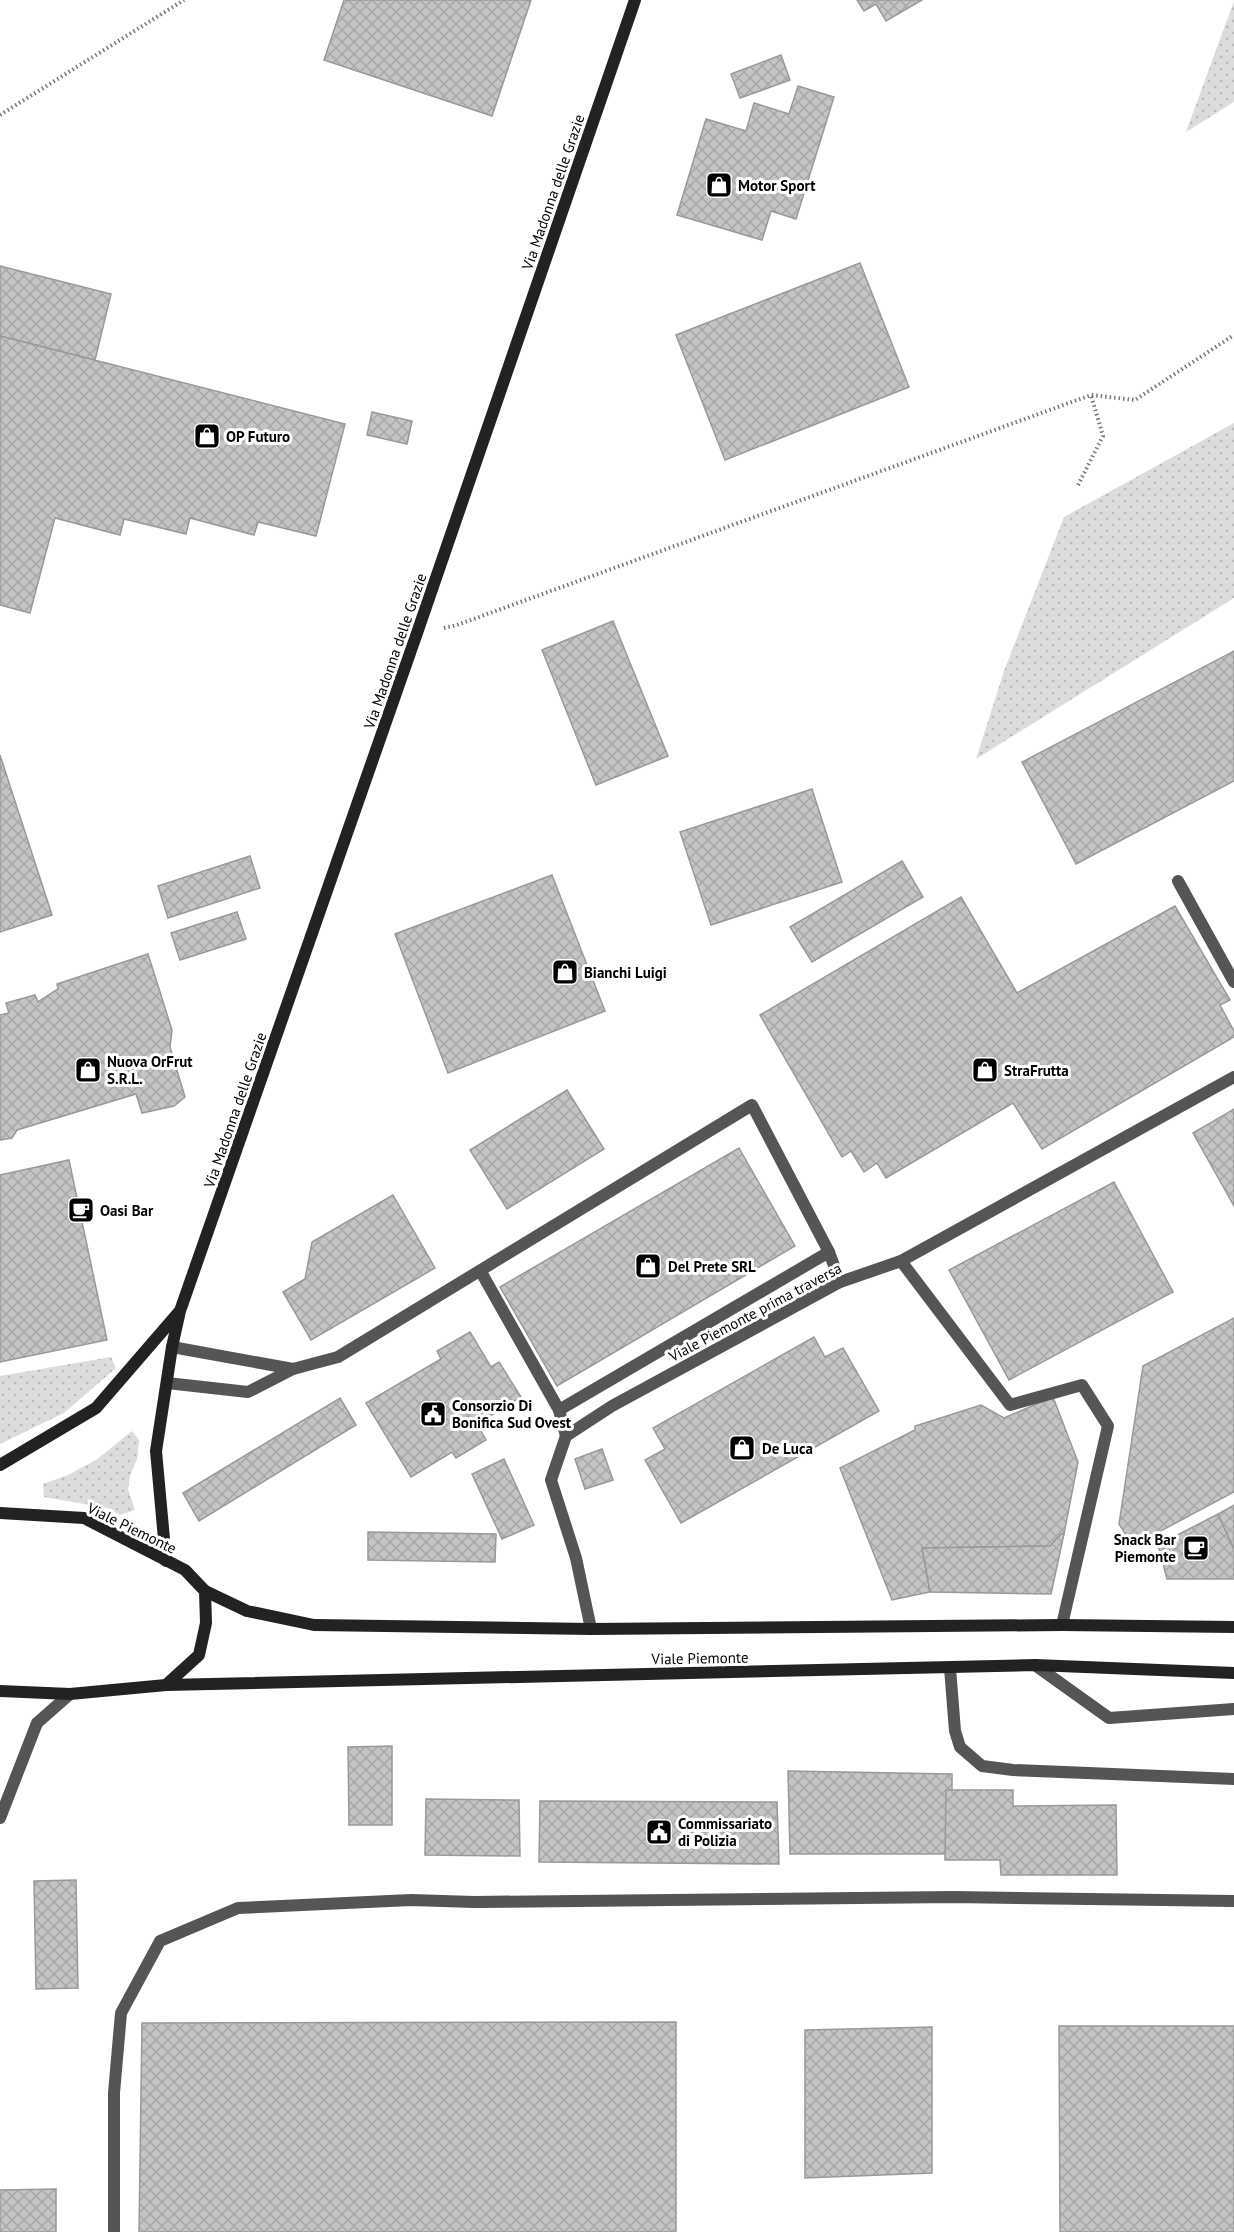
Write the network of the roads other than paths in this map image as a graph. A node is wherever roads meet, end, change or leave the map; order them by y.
1 (635, 0) edge
2 (1178, 880) dead end
3 (1234, 982) edge
4 (1234, 1077) edge
5 (830, 1252) junction
6 (902, 1261) junction
7 (480, 1272) junction
8 (840, 1282) junction
9 (180, 1311) junction
10 (172, 1347) junction
11 (293, 1370) junction
12 (167, 1383) junction
13 (559, 1410) junction
14 (566, 1436) junction
15 (0, 1465) edge
16 (0, 1513) edge
17 (166, 1561) junction
18 (205, 1591) junction
19 (1062, 1625) junction
20 (1234, 1627) edge
21 (591, 1629) junction
22 (1035, 1665) junction
23 (951, 1668) junction
24 (1234, 1673) edge
25 (166, 1685) junction
26 (2, 1690) edge
27 (70, 1694) junction
28 (1234, 1709) edge
29 (1234, 1779) edge
30 (0, 1818) edge
31 (1234, 1901) edge
32 (114, 2232) edge

1 - 9 street, Via Madonna delle Grazie
2 - 3 street
4 - 6 street, Viale Piemonte prima traversa
5 - 7 street
5 - 8 street
5 - 13 street
6 - 8 street, Viale Piemonte prima traversa
6 - 19 street
7 - 11 street
7 - 13 street
8 - 14 street, Viale Piemonte prima traversa
9 - 10 street
9 - 15 street
10 - 11 street
10 - 12 street
11 - 12 street
12 - 17 street
13 - 14 street
14 - 21 street
16 - 17 street, Viale Piemonte
17 - 18 street, Viale Piemonte
18 - 21 street, Viale Piemonte
18 - 25 street
19 - 20 street, Viale Piemonte
19 - 21 street, Viale Piemonte
22 - 23 street, Viale Piemonte
22 - 24 street, Viale Piemonte
22 - 28 street
23 - 25 street, Viale Piemonte
23 - 29 street
25 - 27 street, Viale Piemonte
26 - 27 street, Viale Piemonte
27 - 30 street
31 - 32 street

